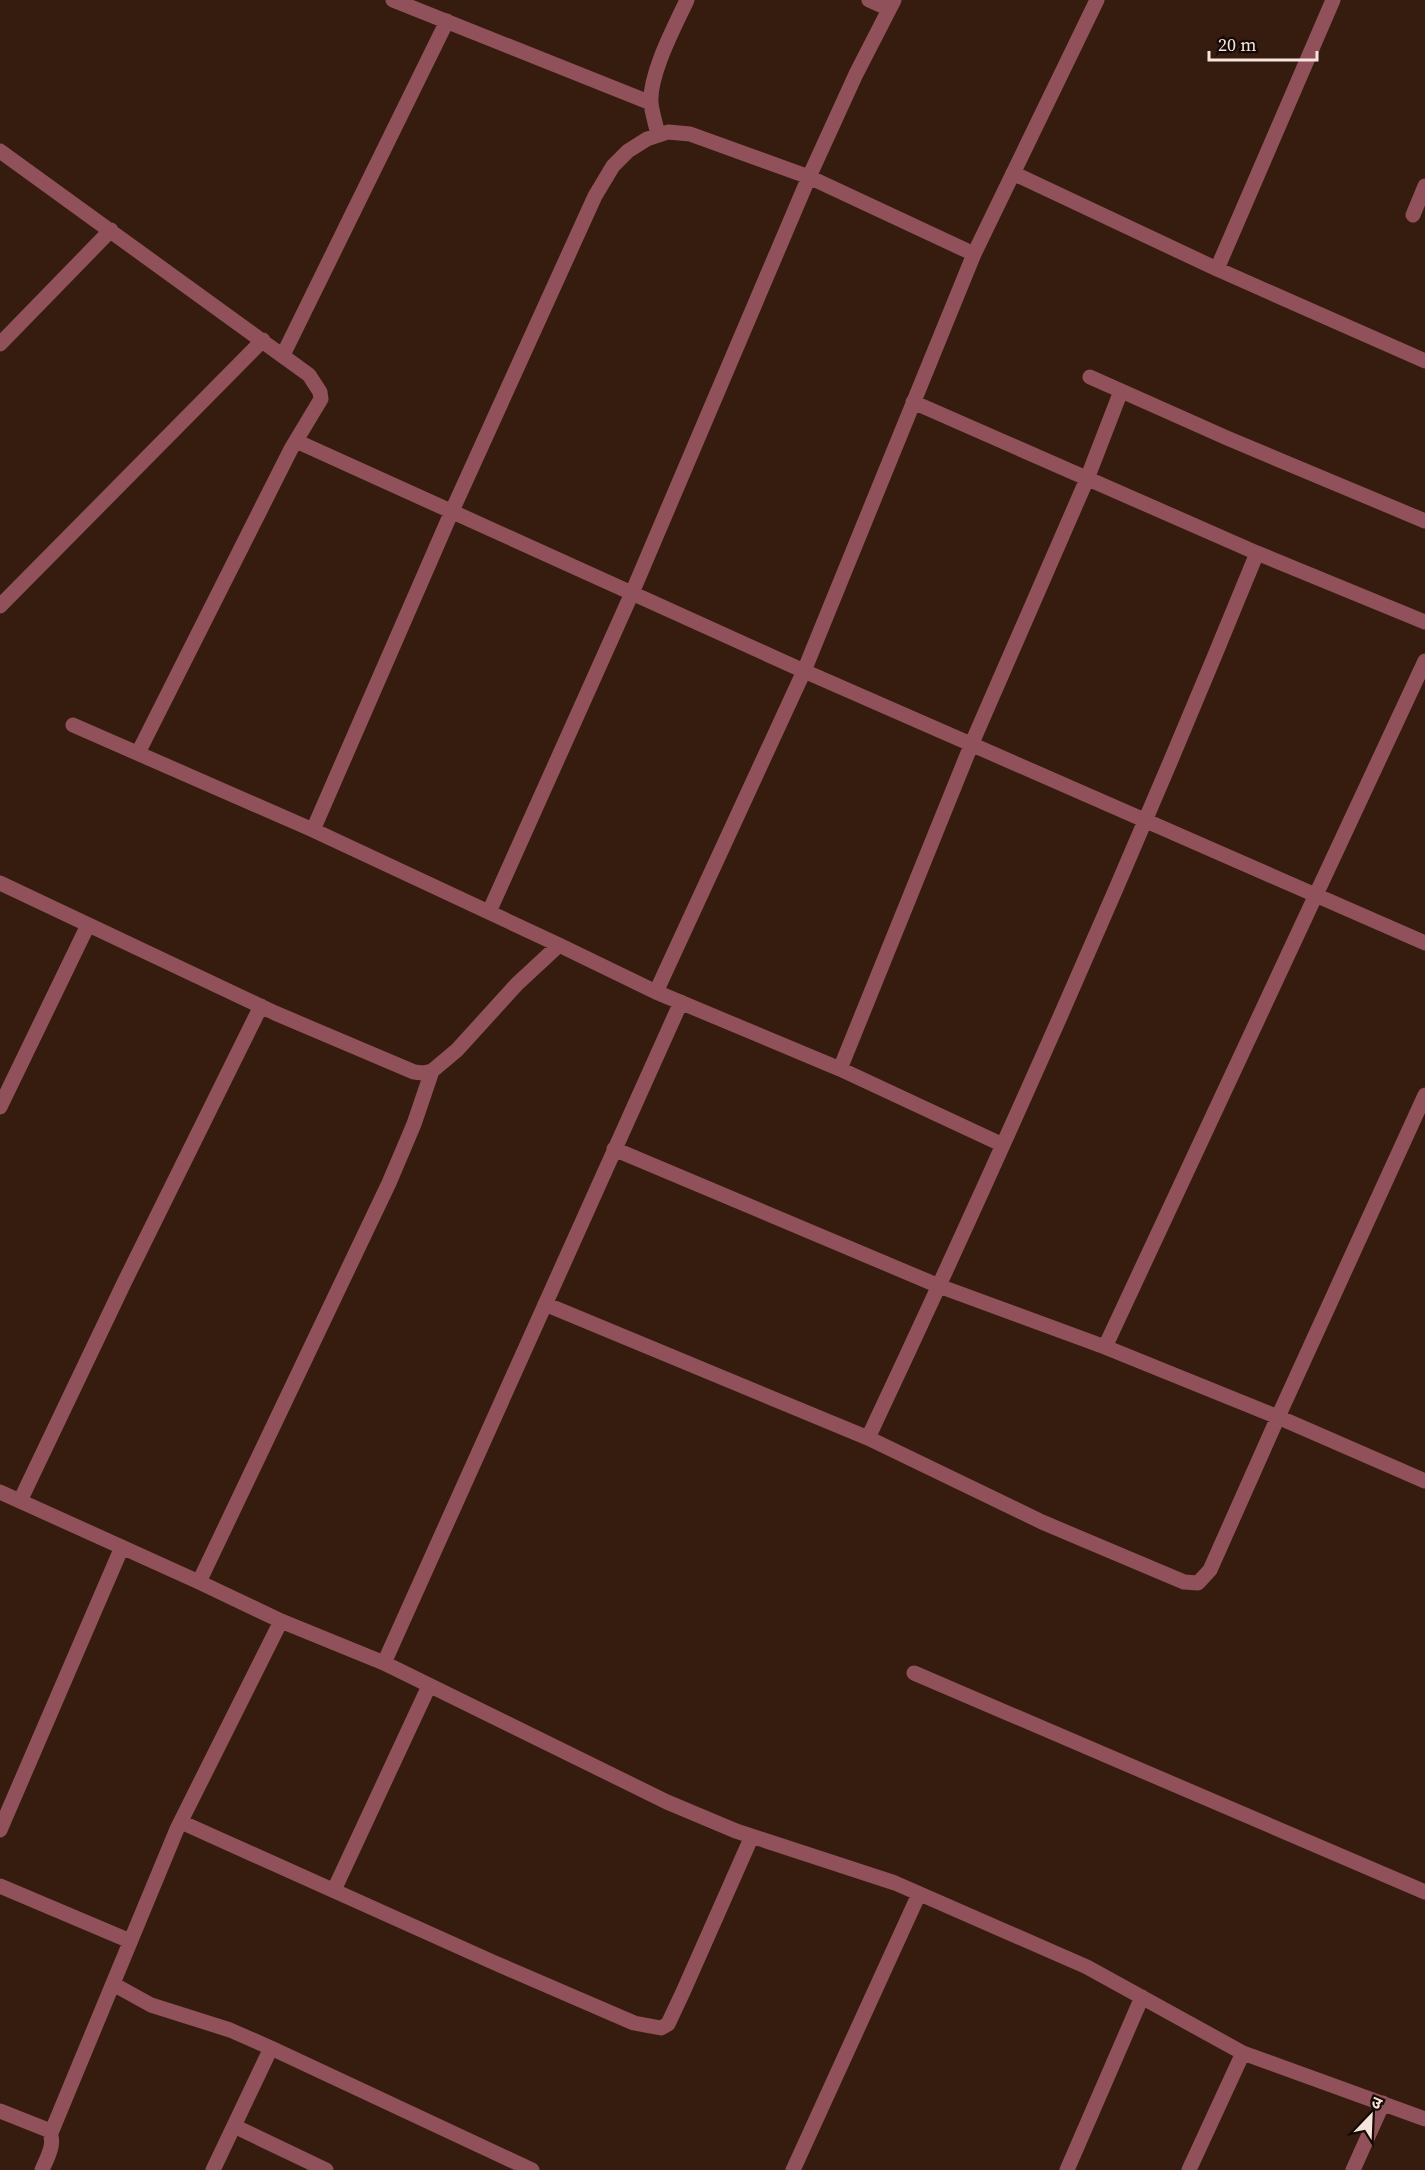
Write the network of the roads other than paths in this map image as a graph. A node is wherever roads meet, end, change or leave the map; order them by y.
1 (393, 0) edge
2 (687, 0) edge
3 (868, 0) edge
4 (1097, 0) edge
5 (1333, 0) edge
6 (891, 5) edge
7 (447, 21) junction
8 (651, 103) junction
9 (658, 135) junction
10 (0, 151) edge
11 (1013, 173) junction
12 (808, 177) junction
13 (1425, 186) edge
14 (1413, 215) dead end
15 (111, 230) junction
16 (974, 254) junction
17 (1217, 269) junction
18 (263, 340) junction
19 (0, 344) edge
20 (282, 355) junction
21 (1425, 361) edge
22 (1090, 377) dead end
23 (1121, 391) junction
24 (913, 402) junction
25 (296, 441) junction
26 (1087, 479) junction
27 (452, 511) junction
28 (1425, 521) edge
29 (1257, 553) junction
30 (632, 593) junction
31 (0, 606) edge
32 (1425, 622) edge
33 (1425, 660) edge
34 (804, 671) junction
35 (73, 725) dead end
36 (972, 743) junction
37 (138, 753) junction
38 (1145, 819) junction
39 (313, 830) junction
40 (0, 884) edge
41 (1315, 896) junction
42 (489, 912) junction
43 (88, 925) junction
44 (1425, 943) edge
45 (559, 945) junction
46 (656, 992) junction
47 (681, 1002) junction
48 (261, 1006) junction
49 (840, 1069) junction
50 (432, 1071) junction
51 (1425, 1095) edge
52 (0, 1107) edge
53 (1003, 1145) junction
54 (614, 1149) junction
55 (939, 1286) junction
56 (545, 1304) junction
57 (1105, 1347) junction
58 (1278, 1417) junction
59 (868, 1438) junction
60 (1425, 1481) edge
61 (0, 1492) edge
62 (21, 1501) junction
63 (122, 1547) junction
64 (200, 1582) junction
65 (281, 1621) junction
66 (384, 1663) junction
67 (914, 1673) dead end
68 (429, 1686) junction
69 (181, 1822) junction
70 (0, 1830) edge
71 (752, 1836) junction
72 (0, 1886) edge
73 (334, 1890) junction
74 (1425, 1892) edge
75 (919, 1894) junction
76 (130, 1941) junction
77 (113, 1984) junction
78 (1142, 1997) junction
79 (271, 2048) junction
80 (1243, 2053) junction
81 (1383, 2103) junction
82 (0, 2111) edge
83 (1425, 2119) edge
84 (234, 2126) junction
85 (51, 2133) junction
86 (42, 2170) edge
87 (213, 2170) edge
88 (326, 2170) edge
89 (532, 2170) edge
90 (793, 2170) edge
91 (1067, 2170) edge
92 (1189, 2170) edge
93 (1353, 2170) edge

1 - 7 street
2 - 8 street
3 - 6 street
4 - 11 street
5 - 17 street
6 - 12 street
7 - 8 street
7 - 20 street
8 - 9 street
9 - 12 street
9 - 27 street
10 - 15 street
11 - 16 street
11 - 17 street
12 - 16 street
12 - 30 street
13 - 14 street
15 - 18 street
15 - 19 street
16 - 24 street
17 - 21 street
18 - 20 street
18 - 31 street
20 - 25 street
22 - 23 street
23 - 26 street
23 - 28 street
24 - 26 street
24 - 34 street
25 - 27 street
25 - 37 street
26 - 29 street
26 - 36 street
27 - 30 street
27 - 39 street
29 - 32 street
29 - 38 street
30 - 34 street
30 - 42 street
33 - 41 street
34 - 36 street
34 - 46 street
35 - 37 street
36 - 38 street
36 - 49 street
37 - 39 street
38 - 41 street
38 - 53 street
39 - 42 street
40 - 43 street
41 - 44 street
41 - 57 street
42 - 45 street
43 - 48 street
43 - 52 street
45 - 46 street
45 - 50 street
46 - 47 street
47 - 49 street
47 - 54 street
48 - 50 street
48 - 62 street
49 - 53 street
50 - 64 street
51 - 58 street
53 - 55 street
54 - 55 street
54 - 56 street
55 - 57 street
55 - 59 street
56 - 59 street
56 - 66 street
57 - 58 street
58 - 59 street
58 - 60 street
61 - 62 street
62 - 63 street
63 - 64 street
63 - 70 street
64 - 65 street
65 - 66 street
65 - 69 street
66 - 68 street
67 - 74 street
68 - 71 street
68 - 73 street
69 - 73 street
69 - 76 street
71 - 73 street
71 - 75 street
72 - 76 street
75 - 78 street
75 - 90 street
76 - 77 street
77 - 79 street
77 - 85 street
78 - 80 street
78 - 91 street
79 - 84 street
79 - 89 street
80 - 81 street
80 - 92 street
81 - 83 street
81 - 93 street
82 - 85 street
84 - 87 street
84 - 88 street
85 - 86 street

